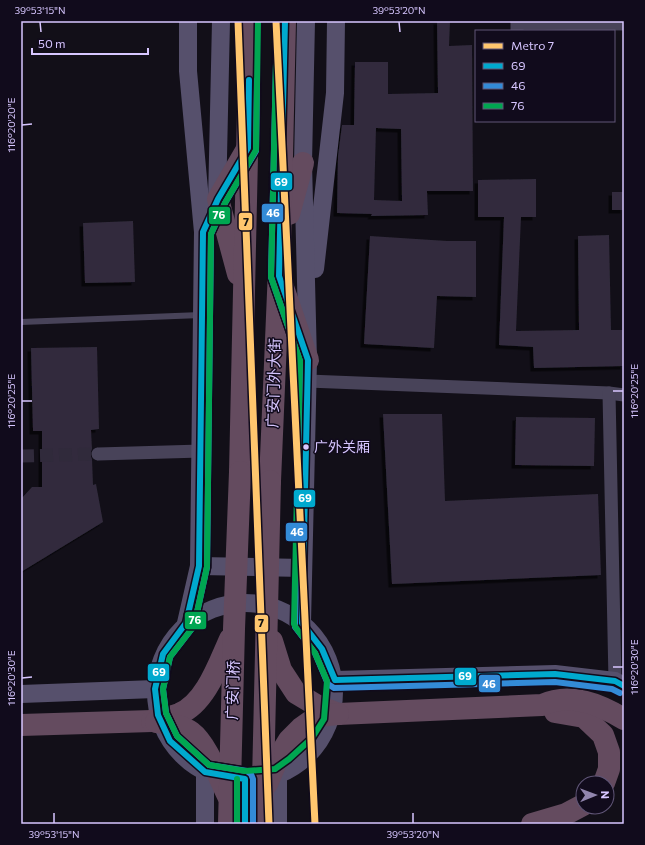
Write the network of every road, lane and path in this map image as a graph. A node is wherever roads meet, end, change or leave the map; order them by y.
1 (188, 21) edge
2 (222, 21) edge
3 (250, 21) edge
4 (285, 21) edge
5 (306, 21) edge
6 (336, 21) edge
7 (624, 24) edge
8 (517, 30) edge
9 (248, 148) junction
10 (303, 163) junction
11 (218, 200) junction
12 (203, 232) junction
13 (280, 246) junction
14 (279, 276) junction
15 (244, 298) junction
16 (202, 315) junction
17 (21, 322) edge
18 (308, 334) junction
19 (308, 370) junction
20 (609, 394) junction
21 (624, 396) edge
22 (201, 451) junction
23 (98, 454) tunnel mouth
24 (240, 472) joint
25 (199, 566) junction
26 (303, 568) junction
27 (186, 623) junction
28 (302, 623) junction
29 (267, 625) junction
30 (234, 629) junction
31 (335, 680) junction
32 (620, 684) edge
33 (155, 689) junction
34 (21, 694) edge
35 (542, 705) junction
36 (338, 714) junction
37 (624, 719) edge
38 (152, 721) junction
39 (21, 725) edge
40 (205, 772) junction
41 (607, 775) edge
42 (278, 777) junction
43 (245, 779) junction
44 (262, 796) junction
45 (230, 800) junction
46 (575, 809) edge
47 (205, 824) edge
48 (230, 824) edge
49 (245, 824) edge
50 (262, 824) edge
51 (278, 824) edge
52 (532, 824) edge

1 - 12 street
2 - 11 street
3 - 9 highway, 广安门外大街
4 - 13 highway, 广安门外大街
5 - 10 street
6 - 18 street
7 - 8 street
9 - 11 highway
9 - 15 highway, 广安门外大街
10 - 13 highway
10 - 18 street
11 - 12 street
11 - 15 highway
12 - 16 street
13 - 14 highway, 广安门外大街
14 - 19 highway
14 - 29 highway, 广安门外大街, bridge
15 - 24 highway, 广安门外大街
16 - 17 lane
16 - 22 street
18 - 19 street
19 - 20 street
19 - 26 street
20 - 21 street
20 - 32 street
22 - 23 street
22 - 25 street
24 - 30 highway, 广安门桥, bridge
25 - 26 street
25 - 27 street
26 - 28 street
27 - 28 street
27 - 33 street
28 - 31 street
29 - 36 highway, bridge
29 - 44 highway, bridge
30 - 38 highway, bridge
30 - 45 highway, 广安门桥, bridge
31 - 32 street
31 - 42 street
33 - 34 street
33 - 40 street
35 - 36 highway
35 - 37 highway
35 - 41 highway
36 - 44 highway, bridge
38 - 39 highway
38 - 45 highway, bridge
40 - 43 street
40 - 47 street
42 - 43 street
42 - 51 street
43 - 49 street
44 - 50 highway, bridge
45 - 48 highway, 广安门桥, bridge
46 - 52 highway

